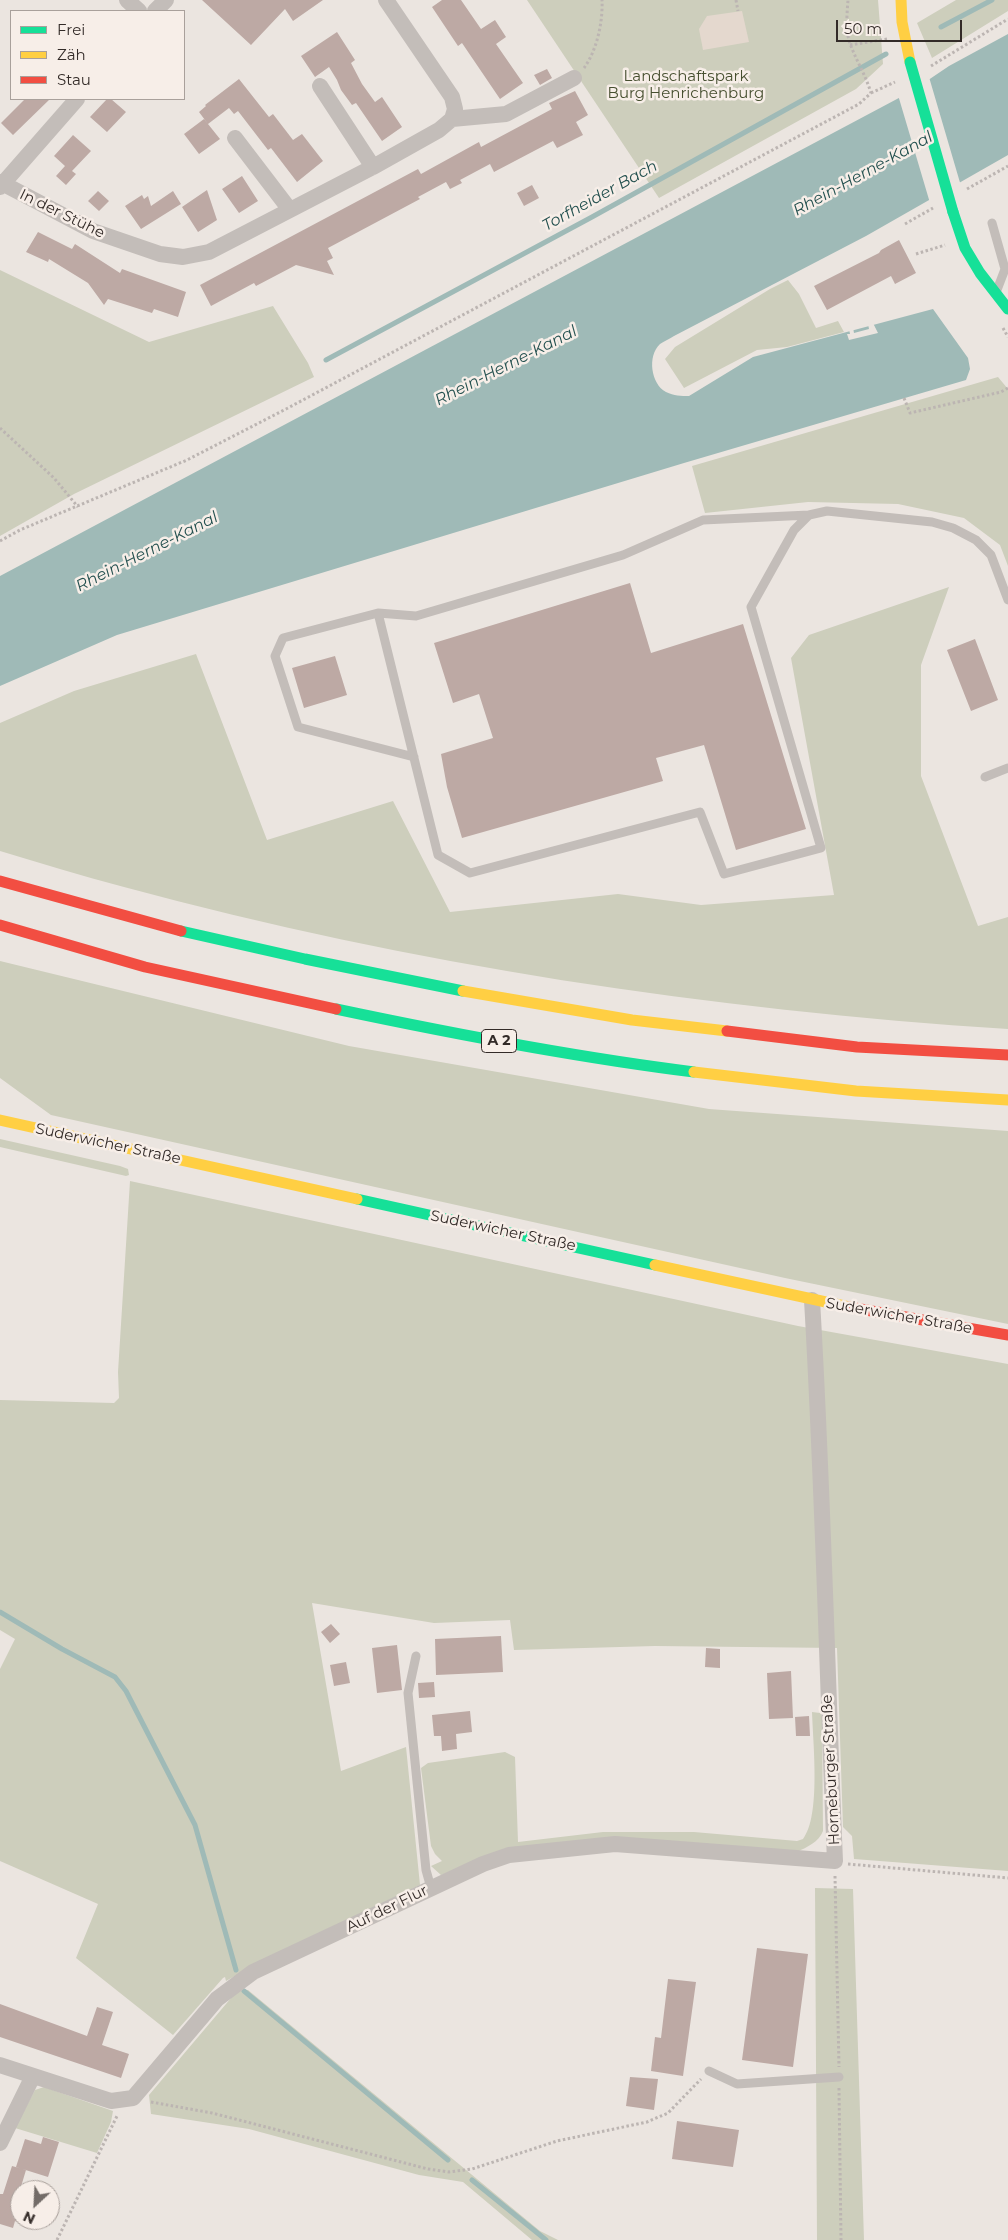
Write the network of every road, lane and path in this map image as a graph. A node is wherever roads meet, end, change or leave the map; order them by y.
1 (127, 0) edge
2 (166, 0) edge
3 (386, 0) edge
4 (602, 0) edge
5 (736, 0) edge
6 (848, 0) edge
7 (901, 0) edge
8 (138, 10) edge
9 (156, 10) edge
10 (738, 11) dead end
11 (1008, 19) edge
12 (890, 38) dead end
13 (850, 45) junction
14 (928, 67) dead end
15 (574, 78) joint
16 (904, 78) dead end
17 (320, 86) dead end
18 (871, 93) junction
19 (75, 100) edge
20 (452, 119) junction
21 (235, 138) dead end
22 (373, 167) junction
23 (0, 184) edge
24 (290, 210) junction
25 (992, 223) dead end
26 (941, 246) dead end
27 (916, 254) dead end
28 (996, 292) junction
29 (1008, 308) edge
30 (1008, 388) edge
31 (904, 398) dead end
32 (0, 428) edge
33 (78, 507) junction
34 (809, 516) junction
35 (0, 541) edge
36 (1008, 600) edge
37 (378, 613) junction
38 (414, 757) junction
39 (1008, 768) edge
40 (986, 777) dead end
41 (0, 881) edge
42 (0, 925) edge
43 (1008, 1055) edge
44 (1008, 1100) edge
45 (0, 1120) edge
46 (812, 1300) junction
47 (1008, 1335) edge
48 (416, 1656) dead end
49 (835, 1861) junction
50 (1008, 1878) edge
51 (431, 1888) junction
52 (0, 2065) edge
53 (709, 2071) joint
54 (34, 2076) junction
55 (839, 2077) junction
56 (128, 2099) junction
57 (0, 2143) edge
58 (57, 2240) edge
59 (841, 2240) edge

1 - 8 street
2 - 9 street
3 - 20 street
4 - 15 path
5 - 10 path
6 - 13 path
7 - 28 main road, bridge
11 - 14 path
12 - 13 path
13 - 18 path
15 - 20 street
16 - 18 path
17 - 22 street
18 - 33 path
19 - 23 street
20 - 22 street, In der Stühe
21 - 24 street
22 - 24 street, In der Stühe
23 - 24 street, In der Stühe
25 - 28 lane
26 - 27 path
28 - 29 main road
30 - 31 path
32 - 33 path
33 - 35 path
34 - 36 lane
34 - 37 lane
34 - 38 lane
37 - 38 lane
37 - 38 lane
39 - 40 lane
41 - 43 main road
42 - 44 main road, A 2
45 - 46 main road, Suderwicher Straße
46 - 47 main road, Suderwicher Straße
46 - 49 street, Horneburger Straße
48 - 51 lane
49 - 50 path
49 - 51 street, Auf der Flur
49 - 55 path, Horneburger Straße
51 - 56 street, Auf der Flur
52 - 54 street
53 - 55 lane
53 - 56 path
54 - 56 street
54 - 57 street
55 - 59 path, Horneburger Straße
56 - 58 path

